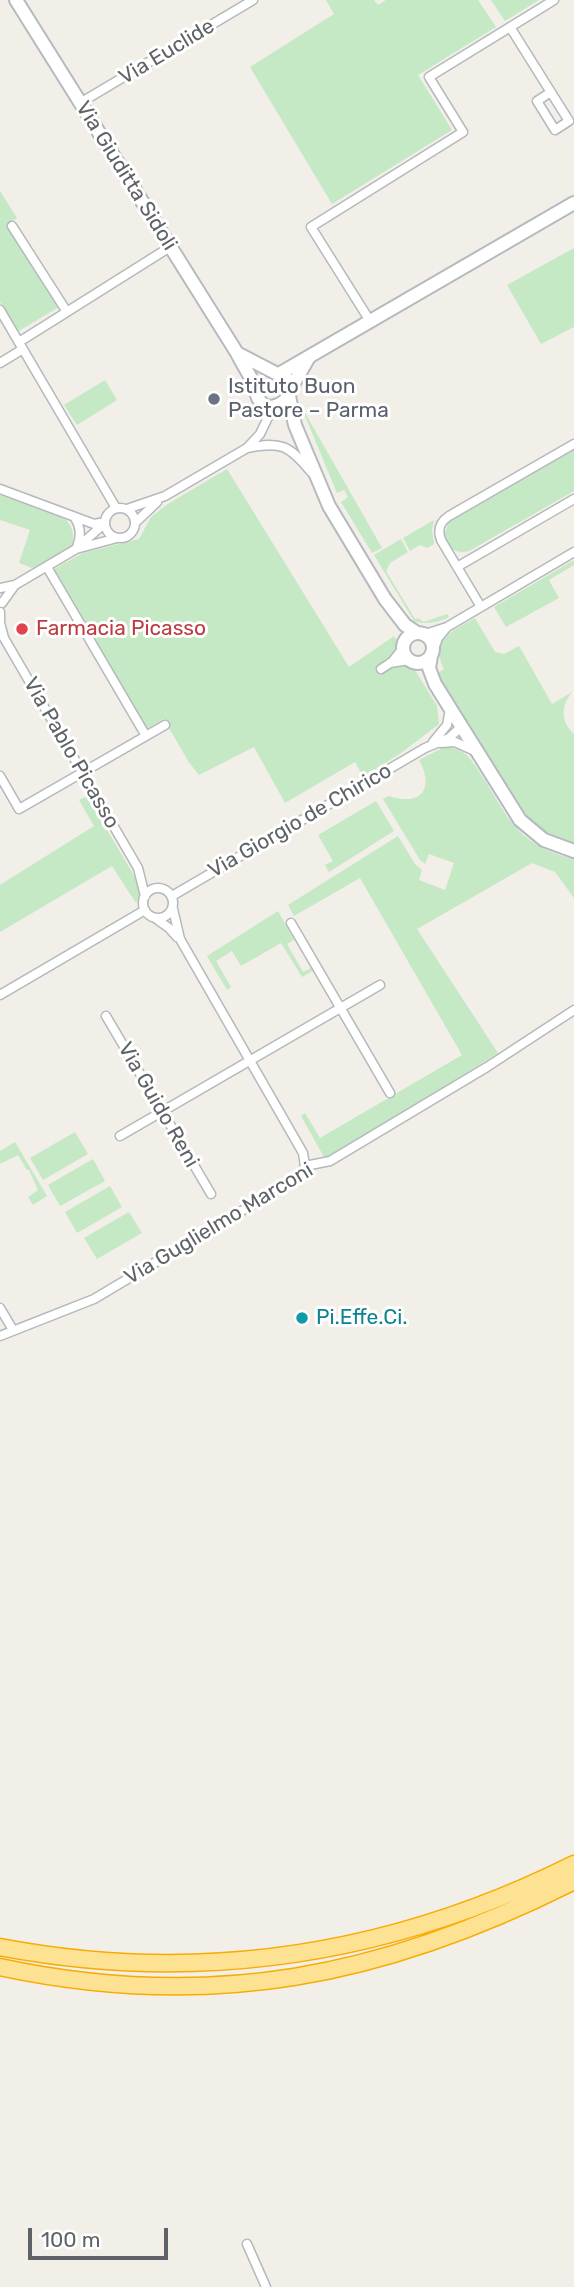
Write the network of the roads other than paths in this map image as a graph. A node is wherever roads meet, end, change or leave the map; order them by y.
1 (253, 0) edge
2 (554, 0) edge
3 (21, 2) edge
4 (510, 27) junction
5 (551, 92) junction
6 (80, 103) junction
7 (574, 203) edge
8 (12, 226) dead end
9 (170, 247) junction
10 (0, 310) edge
11 (67, 312) junction
12 (370, 321) junction
13 (21, 346) junction
14 (237, 353) junction
15 (310, 355) junction
16 (0, 363) edge
17 (276, 373) junction
18 (290, 393) junction
19 (257, 394) junction
20 (275, 407) junction
21 (264, 424) junction
22 (295, 425) junction
23 (574, 444) edge
24 (245, 449) junction
25 (320, 487) junction
26 (0, 489) edge
27 (165, 496) junction
28 (574, 499) edge
29 (116, 508) junction
30 (127, 509) junction
31 (75, 518) junction
32 (105, 522) junction
33 (136, 522) junction
34 (117, 538) junction
35 (76, 550) junction
36 (574, 552) edge
37 (47, 567) junction
38 (457, 567) junction
39 (15, 585) junction
40 (0, 588) edge
41 (384, 597) junction
42 (1, 606) edge
43 (481, 607) junction
44 (447, 627) junction
45 (421, 633) junction
46 (2, 636) edge
47 (432, 652) junction
48 (409, 653) junction
49 (381, 669) dead end
50 (435, 684) junction
51 (450, 709) junction
52 (165, 725) dead end
53 (461, 727) junction
54 (146, 736) junction
55 (428, 747) junction
56 (476, 751) junction
57 (82, 772) junction
58 (0, 776) edge
59 (574, 850) edge
60 (138, 868) junction
61 (160, 888) junction
62 (172, 895) junction
63 (145, 896) junction
64 (173, 909) junction
65 (145, 910) junction
66 (155, 918) junction
67 (291, 923) dead end
68 (180, 939) junction
69 (380, 985) dead end
70 (0, 995) edge
71 (340, 1008) junction
72 (574, 1010) edge
73 (106, 1016) dead end
74 (250, 1060) junction
75 (390, 1093) dead end
76 (162, 1111) junction
77 (120, 1136) dead end
78 (305, 1167) junction
79 (211, 1194) dead end
80 (0, 1308) edge
81 (13, 1330) junction
82 (0, 1336) edge
83 (574, 1864) edge
84 (574, 1881) edge
85 (0, 1939) edge
86 (0, 1947) edge
87 (145, 1963) junction
88 (0, 1967) edge
89 (0, 1975) edge
90 (190, 1987) junction
91 (247, 2244) dead end
92 (266, 2287) edge

1 - 6 street, Via Euclide
2 - 4 street
3 - 6 street, Via Giuditta Sidoli
4 - 5 street
4 - 12 street
5 - 5 street
6 - 9 street, Via Giuditta Sidoli
7 - 12 street
8 - 11 street
9 - 11 street
9 - 14 street, Via Giuditta Sidoli
10 - 13 street
11 - 13 street
12 - 15 street
13 - 16 street
13 - 29 street
14 - 17 street, Via Giuditta Sidoli
14 - 19 street, Via Giuditta Sidoli
15 - 17 street
15 - 18 street
17 - 18 street, Via Giuditta Sidoli
17 - 19 street
18 - 20 street
18 - 22 street, Via Giuditta Sidoli
19 - 20 street, Via Giuditta Sidoli
19 - 21 street
20 - 21 street
20 - 22 street, Via Giuditta Sidoli
21 - 24 street
22 - 25 street, Via Giuditta Sidoli
23 - 38 street
24 - 25 street, Via Giuditta Sidoli
24 - 27 street
25 - 41 street, Via Giuditta Sidoli
26 - 31 street
27 - 30 street
27 - 33 street
28 - 38 street
29 - 30 street
29 - 32 street
30 - 33 street
31 - 32 street
31 - 35 street
32 - 34 street
32 - 35 street
33 - 34 street
34 - 35 street
35 - 37 street
36 - 43 street
37 - 39 street
37 - 54 street
38 - 43 street
39 - 40 street
39 - 42 street
41 - 45 street, Via Giuditta Sidoli
41 - 48 street, Via Giuditta Sidoli
42 - 46 street, Via Pablo Picasso
43 - 44 street
44 - 45 street
44 - 47 street
45 - 47 street, Via Giuditta Sidoli
45 - 48 street
46 - 57 street, Via Pablo Picasso
47 - 48 street
47 - 50 street, Via Giuditta Sidoli
48 - 49 street
48 - 50 street, Via Giuditta Sidoli
50 - 51 street, Via Giuditta Sidoli
51 - 53 street, Via Giuditta Sidoli
51 - 55 street, Via Giorgio de Chirico
52 - 54 street
53 - 55 street
53 - 56 street, Via Giuditta Sidoli
54 - 57 street
55 - 56 street, Via Giorgio de Chirico
55 - 62 street, Via Giorgio de Chirico
56 - 59 street, Via Giuditta Sidoli
57 - 58 street
57 - 60 street, Via Pablo Picasso
60 - 61 street, Via Pablo Picasso
60 - 63 street, Via Pablo Picasso
61 - 62 street
61 - 63 street
62 - 64 street
63 - 65 street
64 - 66 street
64 - 68 street
65 - 66 street
65 - 70 street
66 - 68 street
67 - 71 street
68 - 74 street
69 - 71 street
71 - 74 street
71 - 75 street
72 - 78 street, Via Guglielmo Marconi
73 - 76 street, Via Guido Reni
74 - 76 street
74 - 78 street
76 - 77 street
76 - 79 street, Via Guido Reni
78 - 81 street, Via Guglielmo Marconi
80 - 81 street
81 - 82 street, Via Guglielmo Marconi
83 - 87 highway
84 - 90 highway
85 - 87 highway
86 - 87 highway
88 - 90 highway
89 - 90 highway
91 - 92 street

